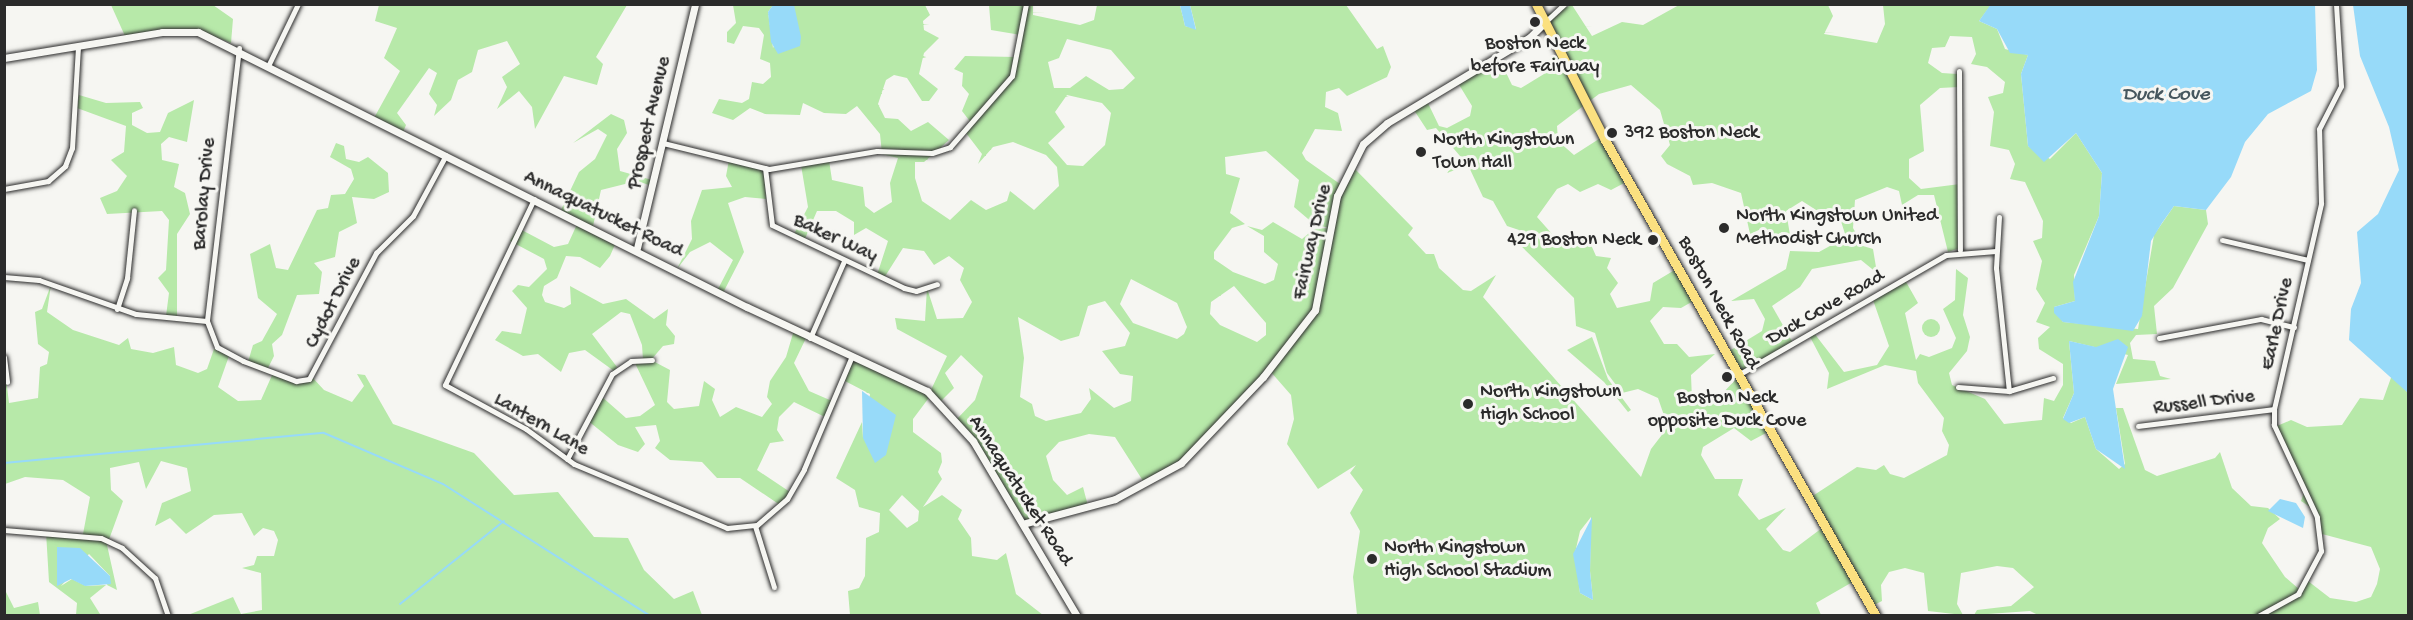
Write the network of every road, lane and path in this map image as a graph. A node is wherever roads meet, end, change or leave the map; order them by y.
1 (298, 4) edge
2 (695, 4) edge
3 (1026, 4) edge
4 (1536, 4) edge
5 (1564, 4) edge
6 (2336, 4) edge
7 (1545, 22) junction
8 (78, 46) junction
9 (239, 48) junction
10 (4, 58) edge
11 (269, 64) junction
12 (1959, 71) dead end
13 (663, 143) junction
14 (446, 155) junction
15 (765, 168) junction
16 (4, 189) edge
17 (534, 199) junction
18 (134, 210) dead end
19 (1999, 218) dead end
20 (2223, 240) dead end
21 (637, 248) junction
22 (1960, 250) junction
23 (1995, 251) junction
24 (2308, 260) junction
25 (844, 261) junction
26 (4, 278) edge
27 (937, 284) dead end
28 (117, 309) junction
29 (207, 321) junction
30 (2294, 327) junction
31 (810, 338) junction
32 (2159, 338) dead end
33 (213, 342) joint
34 (852, 356) junction
35 (4, 357) edge
36 (651, 360) dead end
37 (1738, 375) junction
38 (2053, 378) dead end
39 (7, 382) dead end
40 (1959, 387) dead end
41 (2009, 391) junction
42 (2274, 409) junction
43 (2138, 426) dead end
44 (567, 459) junction
45 (1026, 523) junction
46 (755, 526) junction
47 (4, 530) edge
48 (774, 587) dead end
49 (168, 615) edge
50 (1077, 615) edge
51 (1876, 615) edge
52 (2258, 615) edge

1 - 11 street
2 - 13 street, Prospect Avenue
3 - 15 street
4 - 7 main road, Boston Neck Road
5 - 7 street
6 - 24 street, Earle Drive
7 - 37 main road, Boston Neck Road
7 - 45 street, Fairway Drive
8 - 9 street, Annaquatucket Road
8 - 10 street, Annaquatucket Road
8 - 16 street
9 - 11 street, Annaquatucket Road
9 - 29 street, Barolay Drive
11 - 14 street, Annaquatucket Road
12 - 22 street
13 - 15 street
13 - 21 street, Prospect Avenue
14 - 17 street, Annaquatucket Road
14 - 33 street, Cydot Drive
15 - 25 street, Baker Way
17 - 21 street, Annaquatucket Road
17 - 44 street, Lantern Lane
18 - 28 street
19 - 23 street
20 - 24 street
21 - 31 street, Annaquatucket Road
22 - 23 street
22 - 37 street, Duck Cove Road
23 - 41 street
24 - 30 street, Earle Drive
25 - 27 street, Baker Way
25 - 31 street
26 - 28 street
28 - 29 street
29 - 33 street, Barolay Drive
30 - 32 street
30 - 42 street, Earle Drive
31 - 34 street, Annaquatucket Road
34 - 45 street, Annaquatucket Road
34 - 46 street
35 - 39 street
36 - 44 street
37 - 51 main road, Boston Neck Road
38 - 41 street
40 - 41 street
42 - 43 street, Russell Drive
42 - 52 street, Earle Drive
44 - 46 street, Lantern Lane
45 - 50 street, Annaquatucket Road
46 - 48 street
47 - 49 street

